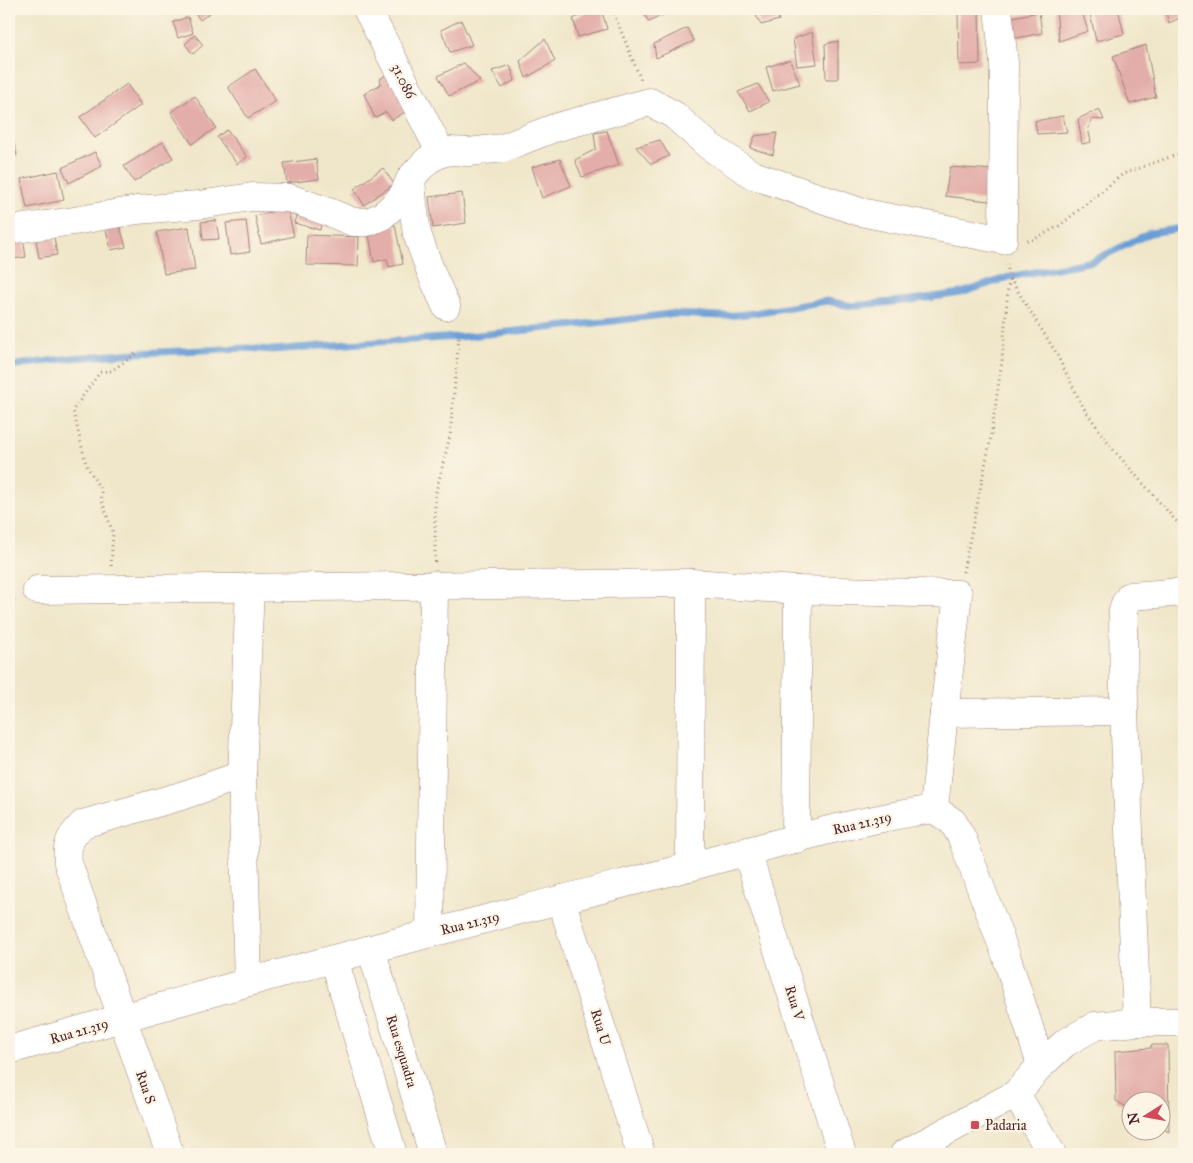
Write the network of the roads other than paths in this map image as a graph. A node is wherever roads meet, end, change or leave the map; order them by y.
1 (367, 9) edge
2 (998, 9) edge
3 (441, 153) junction
4 (412, 178) junction
5 (9, 230) edge
6 (446, 306) dead end
7 (691, 583) junction
8 (434, 585) junction
9 (250, 587) junction
10 (37, 590) dead end
11 (798, 590) junction
12 (1184, 592) edge
13 (1124, 711) junction
14 (944, 713) junction
15 (242, 775) junction
16 (934, 809) junction
17 (796, 839) junction
18 (747, 852) junction
19 (690, 867) junction
20 (561, 900) junction
21 (430, 933) junction
22 (371, 949) junction
23 (334, 959) junction
24 (248, 982) junction
25 (122, 1019) junction
26 (1138, 1022) junction
27 (1184, 1022) edge
28 (9, 1050) edge
29 (1041, 1065) junction
30 (1016, 1094) junction
31 (170, 1154) edge
32 (393, 1154) edge
33 (433, 1154) edge
34 (640, 1154) edge
35 (842, 1154) edge
36 (904, 1154) edge
37 (1052, 1154) edge

1 - 3 street, 31.086
2 - 3 street
3 - 4 street
4 - 5 street
4 - 6 street
7 - 8 street
7 - 11 street
7 - 19 street
8 - 9 street
8 - 21 street
9 - 10 street
9 - 15 street
11 - 14 street
11 - 17 street
12 - 13 street
13 - 14 street
13 - 26 street
14 - 16 street
15 - 24 street
15 - 25 street, Rua S
16 - 17 street, Rua 21.319
16 - 29 street
17 - 18 street, Rua 21.319
18 - 19 street, Rua 21.319
18 - 35 street, Rua V
19 - 20 street, Rua 21.319
20 - 21 street, Rua 21.319
20 - 34 street, Rua U
21 - 22 street, Rua 21.319
22 - 23 street, Rua 21.319
22 - 33 street, Rua esquadra
23 - 24 street, Rua 21.319
23 - 32 street
24 - 25 street, Rua 21.319
25 - 28 street, Rua 21.319
25 - 31 street, Rua S
26 - 27 street
26 - 29 street
29 - 30 street
30 - 36 street
30 - 37 street

